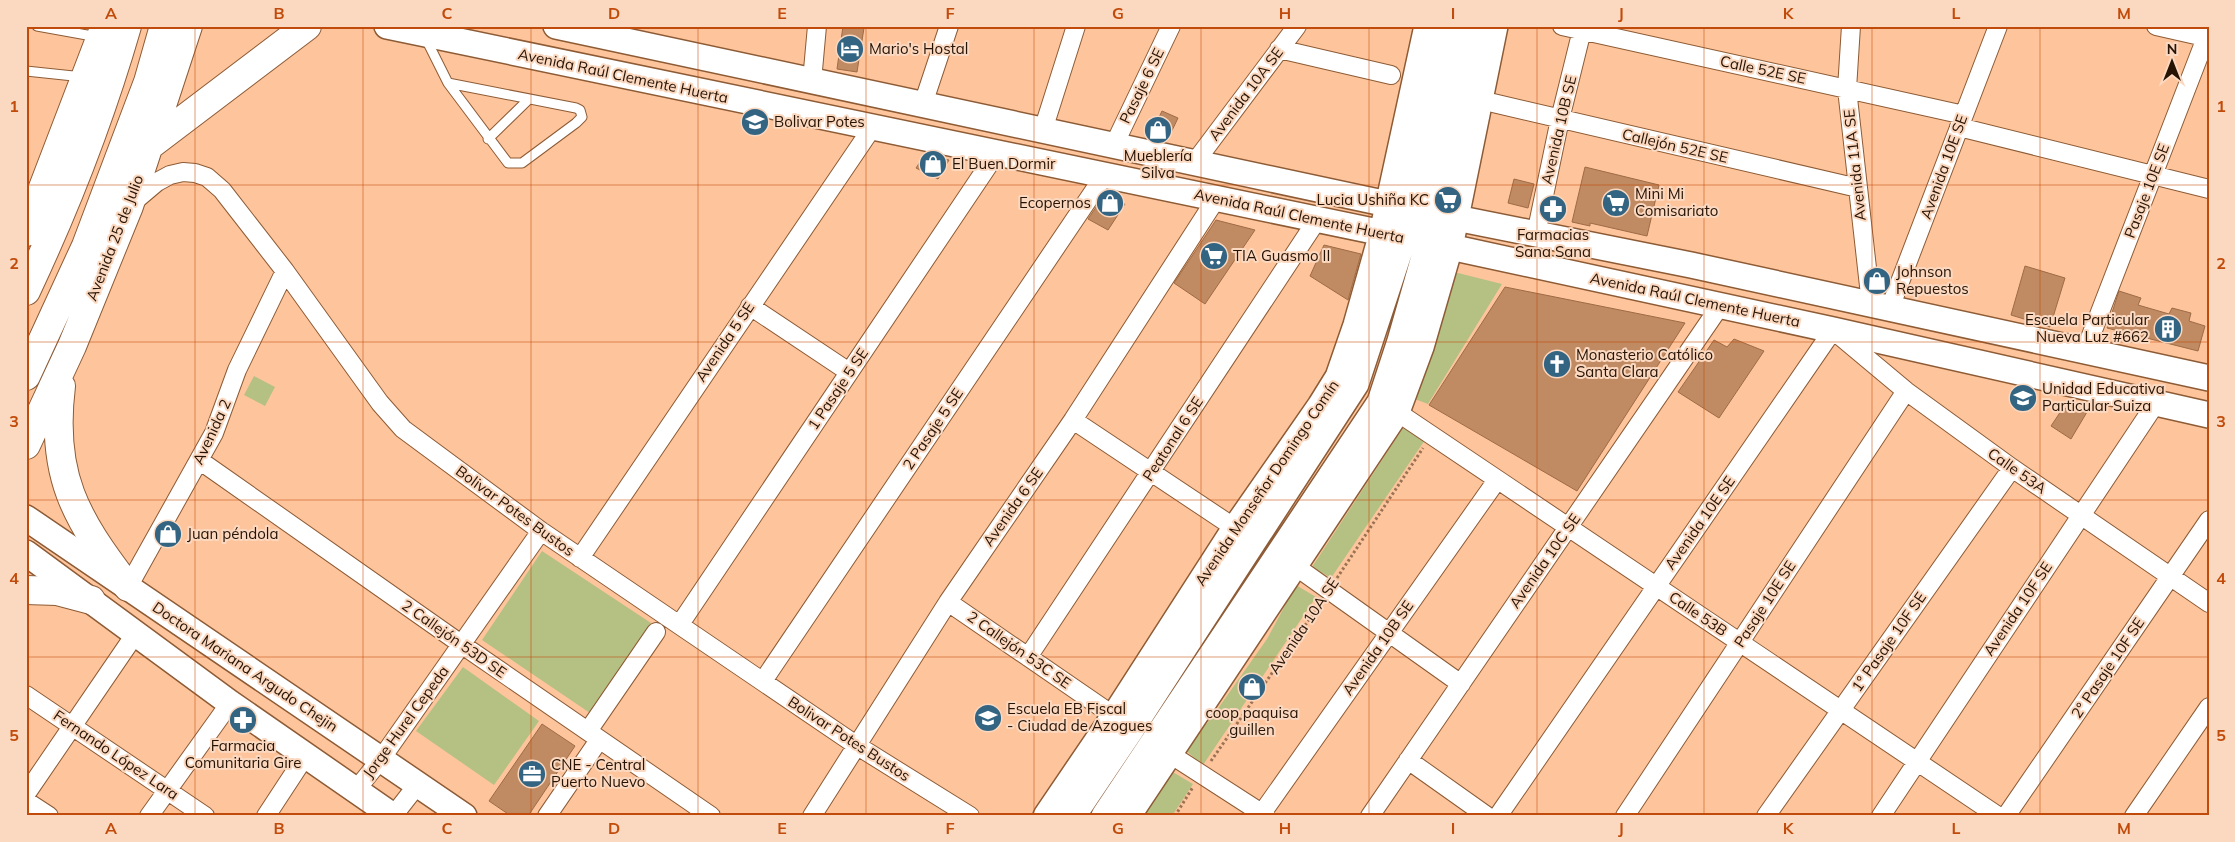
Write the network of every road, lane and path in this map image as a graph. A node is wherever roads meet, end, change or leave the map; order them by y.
1 (37, 26) edge
2 (127, 26) edge
3 (307, 26) edge
4 (387, 26) edge
5 (556, 26) edge
6 (817, 26) edge
7 (949, 26) edge
8 (1076, 26) edge
9 (1171, 26) edge
10 (1298, 26) edge
11 (1427, 26) edge
12 (1449, 26) edge
13 (1472, 26) edge
14 (1495, 26) edge
15 (1562, 26) edge
16 (1851, 26) edge
17 (1998, 26) edge
18 (2156, 26) edge
19 (182, 27) edge
20 (1582, 28) edge
21 (426, 30) edge
22 (605, 31) edge
23 (104, 32) edge
24 (2208, 35) edge
25 (1279, 49) junction
26 (26, 70) edge
27 (1390, 75) dead end
28 (86, 78) junction
29 (812, 81) junction
30 (448, 83) junction
31 (1847, 89) junction
32 (529, 99) junction
33 (923, 104) junction
34 (1493, 104) dead end
35 (1560, 119) junction
36 (1962, 121) junction
37 (872, 128) junction
38 (1043, 130) junction
39 (488, 139) junction
40 (150, 145) junction
41 (1114, 145) junction
42 (996, 154) junction
43 (1195, 162) junction
44 (1104, 176) junction
45 (2153, 176) junction
46 (1858, 188) junction
47 (2209, 189) edge
48 (1216, 199) junction
49 (129, 206) junction
50 (1317, 220) junction
51 (1419, 227) junction
52 (27, 230) edge
53 (1536, 234) junction
54 (285, 271) junction
55 (26, 291) edge
56 (750, 306) junction
57 (1720, 306) junction
58 (1880, 306) junction
59 (1833, 330) junction
60 (72, 346) junction
61 (2086, 351) junction
62 (848, 372) junction
63 (26, 376) edge
64 (2209, 378) edge
65 (1906, 391) junction
66 (2156, 403) junction
67 (2209, 407) edge
68 (1397, 412) junction
69 (2209, 415) edge
70 (1073, 420) junction
71 (1431, 436) junction
72 (26, 445) edge
73 (200, 460) junction
74 (2012, 468) junction
75 (1152, 472) junction
76 (1497, 480) junction
77 (1318, 514) junction
78 (2081, 515) junction
79 (26, 518) edge
80 (2209, 520) edge
81 (1235, 528) junction
82 (1568, 528) junction
83 (541, 531) junction
84 (26, 554) edge
85 (580, 558) junction
86 (1295, 566) junction
87 (2170, 576) junction
88 (1656, 586) junction
89 (128, 587) junction
90 (26, 590) edge
91 (1329, 590) junction
92 (91, 600) junction
93 (948, 602) junction
94 (2209, 603) edge
95 (680, 624) junction
96 (656, 632) dead end
97 (136, 633) junction
98 (1389, 633) junction
99 (1740, 642) junction
100 (461, 644) junction
101 (1028, 658) junction
102 (763, 682) junction
103 (1461, 684) junction
104 (26, 695) edge
105 (230, 703) junction
106 (2209, 707) edge
107 (1841, 710) junction
108 (1114, 716) junction
109 (73, 726) junction
110 (594, 735) junction
111 (856, 746) junction
112 (1170, 754) junction
113 (306, 755) junction
114 (381, 759) junction
115 (1408, 760) junction
116 (1917, 761) junction
117 (1202, 774) junction
118 (418, 784) junction
119 (167, 790) junction
120 (356, 790) junction
121 (26, 794) edge
122 (26, 801) edge
123 (1263, 815) edge
124 (49, 816) edge
125 (149, 816) edge
126 (205, 816) edge
127 (266, 816) edge
128 (393, 816) edge
129 (464, 816) edge
130 (547, 816) edge
131 (711, 816) edge
132 (812, 816) edge
133 (970, 816) edge
134 (1046, 816) edge
135 (1072, 816) edge
136 (1104, 816) edge
137 (1128, 816) edge
138 (1175, 816) edge
139 (1370, 816) edge
140 (1487, 816) edge
141 (1498, 816) edge
142 (1625, 816) edge
143 (1766, 816) edge
144 (1881, 816) edge
145 (1998, 816) edge
146 (2006, 816) edge
147 (2134, 816) edge

1 - 23 lane
2 - 55 main road
3 - 40 main road
4 - 21 main road, Avenida Raúl Clemente Huerta
5 - 22 main road, Avenida Raúl Clemente Huerta
6 - 29 street
7 - 33 street
8 - 38 street
9 - 41 street, Pasaje 6 SE
10 - 25 street, Avenida 10A SE
11 - 51 main road, Avenida Monseñor Domingo Comín
12 - 51 main road, Avenida Monseñor Domingo Comín
13 - 51 main road, Avenida Monseñor Domingo Comín
14 - 51 main road, Avenida Monseñor Domingo Comín
15 - 20 street, Calle 52E SE
16 - 31 street, Avenida 11A SE
17 - 36 street, Avenida 10E SE
18 - 24 street
19 - 40 main road, Avenida 25 de Julio
19 - 63 main road, Avenida 25 de Julio
20 - 31 street, Calle 52E SE
20 - 35 street, Avenida 10B SE
21 - 30 lane
21 - 37 main road, Avenida Raúl Clemente Huerta
21 - 51 lane
22 - 29 main road, Avenida Raúl Clemente Huerta
23 - 28 main road
24 - 45 street, Pasaje 10E SE
25 - 27 street
25 - 43 street, Avenida 10A SE
26 - 28 lane
28 - 52 main road
29 - 33 main road, Avenida Raúl Clemente Huerta
30 - 32 lane
30 - 39 lane
31 - 36 street, Calle 52E SE
31 - 46 street, Avenida 11A SE
32 - 39 lane
32 - 39 lane
33 - 38 main road, Avenida Raúl Clemente Huerta
34 - 35 street, Callejón 52E SE
35 - 46 street, Callejón 52E SE
35 - 53 street, Avenida 10B SE
36 - 45 street, Calle 52E SE
36 - 58 street, Avenida 10E SE
37 - 42 main road, Avenida Raúl Clemente Huerta
37 - 56 street, Avenida 5 SE
38 - 41 main road, Avenida Raúl Clemente Huerta
40 - 49 main road, Avenida 25 de Julio
41 - 43 main road, Avenida Raúl Clemente Huerta
42 - 44 main road, Avenida Raúl Clemente Huerta
42 - 62 street, 1 Pasaje 5 SE
43 - 51 main road, Avenida Raúl Clemente Huerta
44 - 48 main road, Avenida Raúl Clemente Huerta
44 - 102 street, 2 Pasaje 5 SE
45 - 47 street, Calle 52E SE
45 - 61 street, Pasaje 10E SE
46 - 58 street, Avenida 11A SE
48 - 50 main road, Avenida Raúl Clemente Huerta
48 - 70 street, Avenida 6 SE
49 - 54 street, Bolivar Potes Bustos
49 - 60 main road, Avenida 25 de Julio
50 - 51 main road, Avenida Raúl Clemente Huerta
50 - 75 street, Peatonal 6 SE
51 - 53 main road, Avenida Raúl Clemente Huerta
51 - 57 main road, Avenida Raúl Clemente Huerta
51 - 67 lane
51 - 68 main road, Avenida Monseñor Domingo Comín
51 - 77 main road, Avenida Monseñor Domingo Comín
51 - 81 main road, Avenida Monseñor Domingo Comín
51 - 135 main road, Avenida Monseñor Domingo Comín
53 - 58 main road, Avenida Raúl Clemente Huerta
54 - 73 street, Avenida 2
54 - 83 street, Bolivar Potes Bustos
56 - 62 street
56 - 85 street, Avenida 5 SE
57 - 59 main road, Avenida Raúl Clemente Huerta
57 - 82 street, Avenida 10C SE
58 - 61 main road, Avenida Raúl Clemente Huerta
59 - 65 street, Calle 53A
59 - 66 main road, Avenida Raúl Clemente Huerta
59 - 88 street, Avenida 10E SE
60 - 72 main road, Avenida 25 de Julio
60 - 89 main road
61 - 64 main road, Avenida Raúl Clemente Huerta
62 - 95 street, 1 Pasaje 5 SE
65 - 74 street, Calle 53A
65 - 99 street, Pasaje 10E SE
66 - 69 main road, Avenida Raúl Clemente Huerta
66 - 78 street, Avenida 10F SE
68 - 71 street, Calle 53B
68 - 77 main road, Avenida Monseñor Domingo Comín
70 - 75 street
70 - 93 street, Avenida 6 SE
71 - 76 street, Calle 53B
71 - 91 path, Avenida 10A SE
73 - 89 street, Avenida 2
73 - 100 street, 2 Callejón 53D SE
74 - 78 street, Calle 53A
74 - 107 street, 1° Pasaje 10F SE
75 - 81 street
75 - 101 street, Peatonal 6 SE
76 - 82 street, Calle 53B
76 - 98 street, Avenida 10B SE
77 - 86 main road, Avenida Monseñor Domingo Comín
77 - 136 main road, Avenida Monseñor Domingo Comín
78 - 87 street, Calle 53A
78 - 116 street, Avenida 10F SE
79 - 89 main road, Doctora Mariana Argudo Chejin
80 - 87 street, 2° Pasaje 10F SE
81 - 108 main road, Avenida Monseñor Domingo Comín
82 - 88 street, Calle 53B
82 - 103 street, Avenida 10C SE
83 - 85 street, Bolivar Potes Bustos
83 - 100 street, Jorge Hurel Cepeda
84 - 92 main road
85 - 95 street, Bolivar Potes Bustos
86 - 91 street
86 - 112 main road, Avenida Monseñor Domingo Comín
87 - 94 street, Calle 53A
87 - 146 street, 2° Pasaje 10F SE
88 - 99 street, Calle 53B
88 - 141 street, Avenida 10E SE
89 - 114 main road, Doctora Mariana Argudo Chejin
90 - 92 main road
91 - 98 street
91 - 117 path, Avenida 10A SE
92 - 97 main road
93 - 101 street, 2 Callejón 53C SE
93 - 111 street, Avenida 6 SE
95 - 102 street, Bolivar Potes Bustos
96 - 110 street
97 - 105 main road
97 - 109 street
98 - 103 street
98 - 123 street, Avenida 10B SE
99 - 107 street, Calle 53B
99 - 142 street, Pasaje 10E SE
100 - 110 street, 2 Callejón 53D SE
100 - 114 street, Jorge Hurel Cepeda
101 - 108 street, 2 Callejón 53C SE
102 - 111 street, Bolivar Potes Bustos
103 - 115 street, Avenida 10C SE
104 - 109 street, Fernando López Lara
105 - 113 main road
105 - 119 street
106 - 147 street
107 - 116 street, Calle 53B
107 - 143 street, 1° Pasaje 10F SE
108 - 134 main road, Avenida Monseñor Domingo Comín
109 - 119 street, Fernando López Lara
109 - 121 street
110 - 130 street
110 - 131 street, 2 Callejón 53D SE
111 - 132 street, Avenida 6 SE
111 - 133 street, Bolivar Potes Bustos
112 - 117 street
112 - 137 main road, Avenida Monseñor Domingo Comín
113 - 120 main road
113 - 127 street
114 - 118 main road, Doctora Mariana Argudo Chejin
114 - 120 street, Jorge Hurel Cepeda
115 - 139 street, Avenida 10C SE
115 - 140 street
116 - 144 street, Avenida 10F SE
116 - 145 street, Calle 53B
117 - 123 street
117 - 138 path, Avenida 10A SE
118 - 128 street
118 - 129 main road, Doctora Mariana Argudo Chejin
119 - 125 street
119 - 126 street, Fernando López Lara
120 - 128 main road
122 - 124 street

